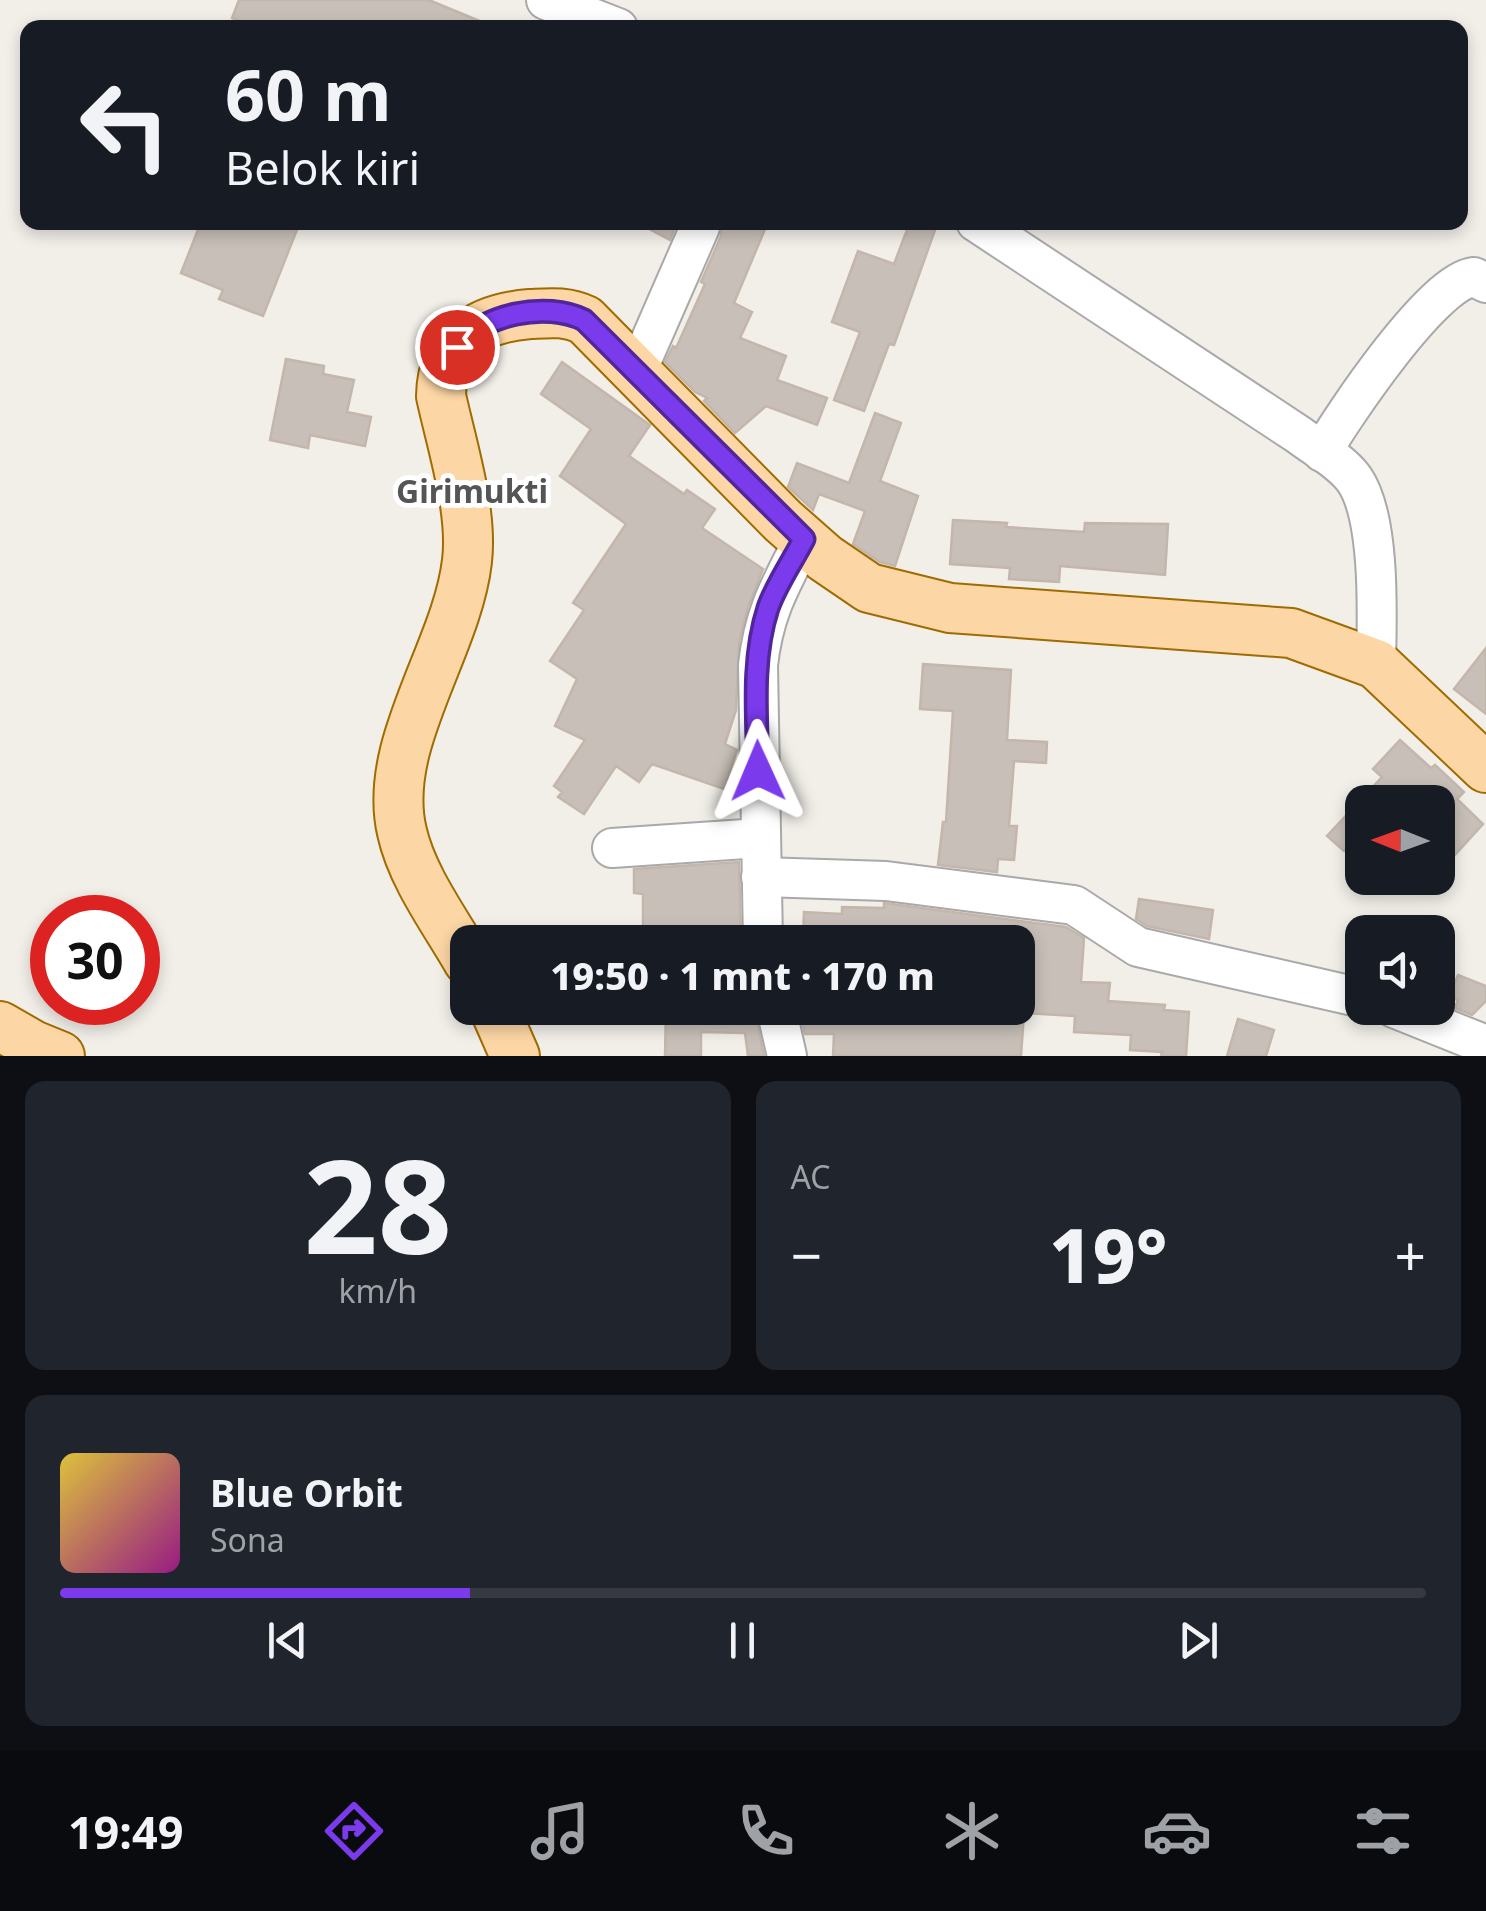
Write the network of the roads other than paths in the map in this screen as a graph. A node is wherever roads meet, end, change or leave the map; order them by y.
1 (546, 0) edge
2 (597, 20) edge
3 (699, 230) edge
4 (988, 230) edge
5 (1486, 283) edge
6 (636, 372) junction
7 (1322, 452) junction
8 (804, 539) junction
9 (1376, 664) junction
10 (1486, 768) edge
11 (760, 838) junction
12 (612, 848) dead end
13 (762, 877) junction
14 (763, 925) edge
15 (450, 929) edge
16 (1345, 994) edge
17 (502, 1025) edge
18 (780, 1025) edge
19 (1436, 1025) edge
20 (0, 1026) edge
21 (1486, 1045) edge
22 (60, 1056) edge
23 (516, 1056) edge
24 (787, 1056) edge

1 - 2 street
3 - 6 street
4 - 7 street
5 - 7 street
6 - 8 main road
6 - 15 main road
7 - 9 street
8 - 9 main road
8 - 11 street
9 - 10 main road
11 - 12 street
11 - 13 street
13 - 14 street
13 - 16 street
17 - 23 main road
18 - 24 street
19 - 21 street
20 - 22 main road

